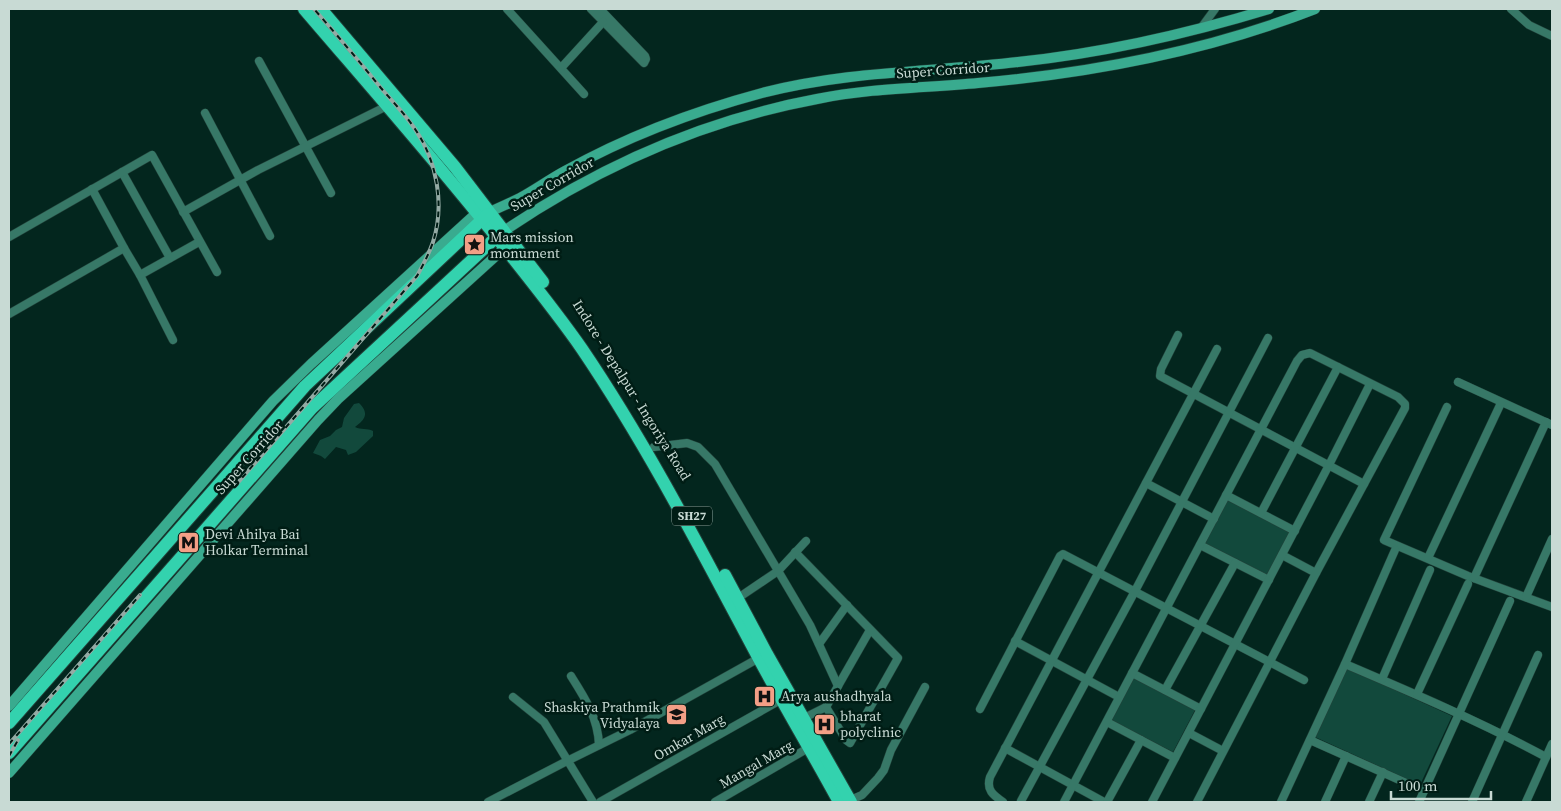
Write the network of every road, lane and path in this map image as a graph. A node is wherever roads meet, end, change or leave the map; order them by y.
1 (304, 9) edge
2 (321, 9) edge
3 (507, 9) edge
4 (591, 9) edge
5 (600, 9) edge
6 (1215, 9) edge
7 (1269, 9) edge
8 (1315, 9) edge
9 (1511, 9) edge
10 (603, 22) junction
11 (1201, 28) junction
12 (1552, 36) edge
13 (258, 61) dead end
14 (561, 68) junction
15 (584, 94) dead end
16 (387, 106) junction
17 (204, 113) dead end
18 (437, 146) junction
19 (305, 147) junction
20 (434, 160) junction
21 (122, 172) junction
22 (241, 180) junction
23 (92, 189) junction
24 (332, 193) dead end
25 (183, 212) junction
26 (483, 212) junction
27 (500, 234) junction
28 (270, 236) dead end
29 (9, 237) edge
30 (199, 242) junction
31 (509, 245) junction
32 (124, 248) junction
33 (170, 258) junction
34 (217, 272) dead end
35 (140, 275) junction
36 (9, 314) edge
37 (1178, 335) dead end
38 (1268, 338) dead end
39 (173, 340) dead end
40 (1217, 349) dead end
41 (1338, 368) junction
42 (1458, 382) dead end
43 (1370, 384) junction
44 (1194, 393) junction
45 (1501, 403) junction
46 (1447, 407) dead end
47 (1228, 412) junction
48 (1549, 424) edge
49 (1261, 429) junction
50 (654, 447) junction
51 (1295, 447) junction
52 (1329, 465) junction
53 (1146, 483) junction
54 (1364, 484) junction
55 (1226, 495) junction
56 (1182, 502) junction
57 (1261, 514) junction
58 (1214, 519) junction
59 (1295, 531) junction
60 (1552, 539) edge
61 (806, 541) dead end
62 (1200, 544) junction
63 (1395, 550) dead end
64 (795, 552) junction
65 (1282, 555) junction
66 (1428, 558) junction
67 (1235, 563) junction
68 (1430, 570) dead end
69 (778, 571) junction
70 (1100, 572) junction
71 (1316, 573) junction
72 (1269, 580) junction
73 (1471, 581) junction
74 (1135, 591) junction
75 (1526, 597) junction
76 (738, 598) junction
77 (1510, 601) dead end
78 (847, 605) junction
79 (1552, 607) edge
80 (1166, 608) junction
81 (1200, 626) junction
82 (870, 630) junction
83 (1015, 641) junction
84 (819, 644) junction
85 (1236, 644) junction
86 (1538, 655) dead end
87 (759, 658) junction
88 (1052, 660) junction
89 (1270, 662) junction
90 (1345, 664) junction
91 (1132, 673) junction
92 (571, 676) dead end
93 (1087, 679) junction
94 (1382, 679) junction
95 (1304, 680) dead end
96 (838, 686) junction
97 (926, 687) dead end
98 (1165, 690) junction
99 (1417, 694) junction
100 (513, 697) dead end
101 (786, 697) junction
102 (1119, 697) junction
103 (9, 706) edge
104 (826, 707) junction
105 (980, 709) dead end
106 (1201, 709) junction
107 (1459, 714) junction
108 (804, 718) junction
109 (1106, 722) junction
110 (9, 723) edge
111 (1189, 733) junction
112 (1504, 734) junction
113 (1141, 740) junction
114 (1310, 740) junction
115 (1552, 744) edge
116 (599, 745) junction
117 (810, 747) junction
118 (1005, 748) junction
119 (1224, 751) junction
120 (9, 753) edge
121 (1346, 756) junction
122 (1175, 758) junction
123 (567, 761) junction
124 (1549, 761) edge
125 (1039, 766) junction
126 (1383, 772) junction
127 (9, 773) edge
128 (1074, 786) junction
129 (1424, 791) junction
130 (1021, 801) edge
131 (488, 802) edge
132 (593, 802) edge
133 (600, 802) edge
134 (715, 802) edge
135 (846, 802) edge
136 (1003, 802) edge
137 (1064, 802) edge
138 (1106, 802) edge
139 (1152, 802) edge
140 (1197, 802) edge
141 (1281, 802) edge
142 (1325, 802) edge
143 (1369, 802) edge
144 (1419, 802) edge
145 (1472, 802) edge
146 (1526, 802) edge

1 - 16 main road
2 - 18 main road
3 - 14 street
4 - 10 street
5 - 10 street
6 - 11 street
7 - 11 main road, Super Corridor
8 - 27 main road, Super Corridor
9 - 12 street
10 - 14 street
11 - 26 main road, Super Corridor
13 - 19 street
14 - 15 street
16 - 19 street
16 - 20 main road
17 - 22 street
18 - 20 main road
18 - 26 main road
19 - 22 street
19 - 24 street
20 - 26 main road
21 - 23 street
21 - 25 street
21 - 33 street
22 - 25 street
22 - 28 street
23 - 29 street
23 - 32 street
25 - 30 street
26 - 27 main road, Indore - Depalpur - Ingoriya Road / SH27
26 - 103 main road
26 - 110 main road, Super Corridor
27 - 31 main road, Indore - Depalpur - Ingoriya Road / SH27
27 - 120 main road, Super Corridor
30 - 33 street
30 - 34 street
31 - 50 main road, Indore - Depalpur - Ingoriya Road / SH27
31 - 87 main road, Indore - Depalpur - Ingoriya Road / SH27
31 - 127 main road
32 - 35 street
32 - 36 street
33 - 35 street
35 - 39 street
37 - 44 street
38 - 47 street
40 - 44 street
41 - 43 street
41 - 49 street
41 - 51 street
42 - 45 street
43 - 52 street
43 - 54 street
44 - 47 street
44 - 53 street
45 - 48 street
45 - 66 street
46 - 66 street
47 - 49 street
47 - 56 street
48 - 73 street
49 - 51 street
49 - 55 street
50 - 69 street
50 - 76 main road, Indore - Depalpur - Ingoriya Road / SH27
51 - 52 street
51 - 57 street
52 - 54 street
52 - 59 street
53 - 56 street
53 - 70 street
54 - 71 street
55 - 57 street
55 - 58 street
56 - 58 street
56 - 74 street
57 - 59 street
58 - 62 street
59 - 65 street
60 - 75 street
61 - 64 street
62 - 67 street
62 - 80 street
63 - 90 street
64 - 69 street
64 - 78 street
65 - 71 street
65 - 72 street
66 - 73 street
67 - 72 street
67 - 81 street
68 - 94 street
69 - 76 street
69 - 84 street
70 - 74 street
70 - 83 street
70 - 88 street
71 - 89 street
72 - 85 street
73 - 75 street
73 - 99 street
74 - 80 street
74 - 93 street
75 - 79 street
76 - 101 main road, Indore - Depalpur - Ingoriya Road / SH27
77 - 107 street
78 - 82 street
78 - 84 street
80 - 81 street
80 - 91 street
81 - 85 street
81 - 98 street
82 - 96 street
82 - 104 street
83 - 88 street
83 - 105 street
84 - 96 street
85 - 89 street
85 - 106 street
86 - 112 street
87 - 101 main road, Indore - Depalpur - Ingoriya Road / SH27
87 - 116 street
88 - 93 street
88 - 118 street
89 - 95 street
89 - 119 street
90 - 94 street
90 - 114 street
91 - 98 street
91 - 102 street
92 - 116 street
93 - 102 street
93 - 125 street
94 - 99 street
96 - 104 street
97 - 135 street
98 - 106 street
99 - 107 street
100 - 123 street
101 - 108 main road, Indore - Depalpur - Ingoriya Road / SH27
101 - 117 main road, Indore - Depalpur - Ingoriya Road / SH27
101 - 133 street, Omkar Marg
102 - 109 street
104 - 108 street
106 - 111 street
107 - 112 street
107 - 129 street
108 - 135 main road, Indore - Depalpur - Ingoriya Road / SH27
109 - 113 street
109 - 128 street
111 - 119 street
111 - 122 street
112 - 124 street
112 - 145 street
113 - 122 street
113 - 138 street
114 - 121 street
114 - 141 street
115 - 124 street
116 - 123 street
117 - 134 street, Mangal Marg
117 - 135 main road, Indore - Depalpur - Ingoriya Road / SH27
118 - 125 street
118 - 136 street
119 - 140 street
121 - 126 street
121 - 142 street
122 - 139 street
123 - 131 street
123 - 132 street
124 - 146 street
125 - 128 street
125 - 130 street
126 - 129 street
126 - 143 street
128 - 137 street
128 - 138 street
129 - 144 street

